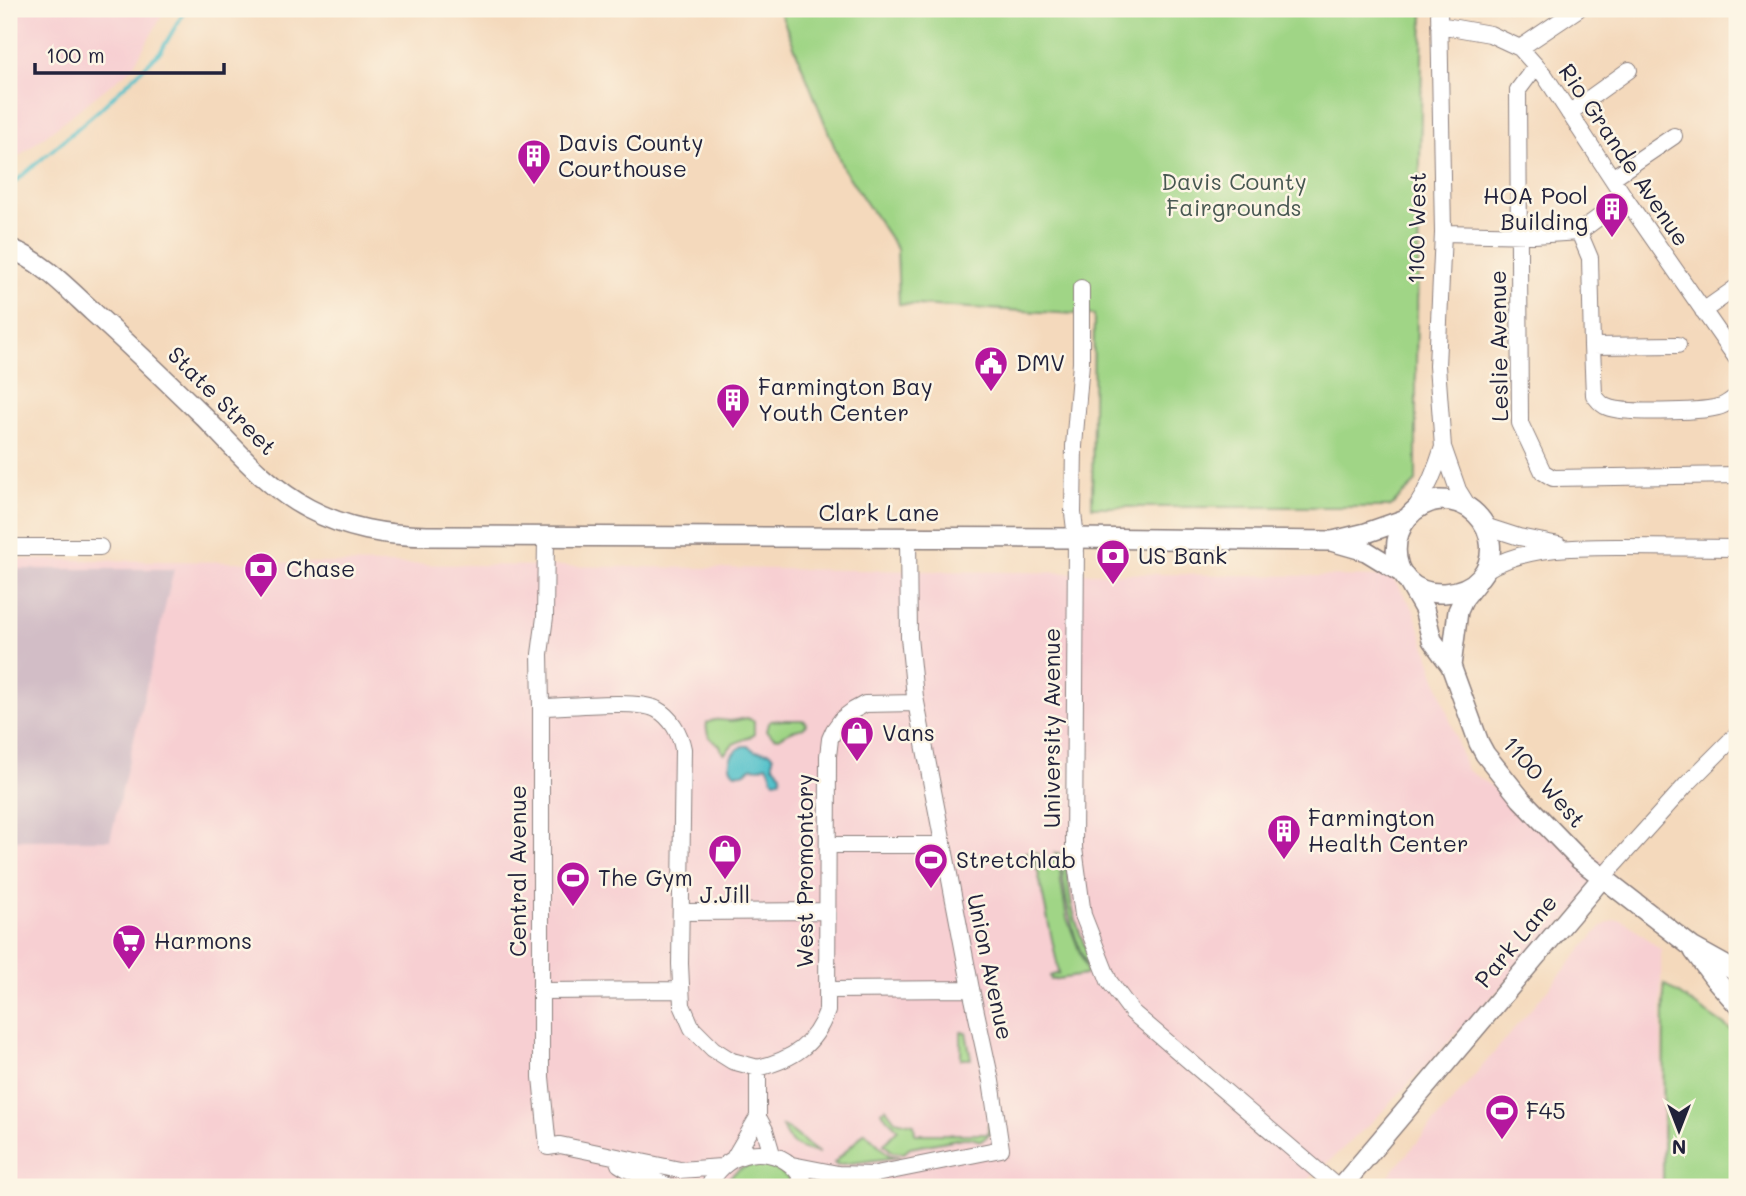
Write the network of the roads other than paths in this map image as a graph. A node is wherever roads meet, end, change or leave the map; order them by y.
1 (1577, 9) edge
2 (1439, 17) edge
3 (1520, 48) junction
4 (1536, 66) junction
5 (1629, 70) dead end
6 (1569, 113) junction
7 (1674, 136) dead end
8 (1612, 178) junction
9 (1625, 198) junction
10 (1579, 232) junction
11 (1443, 233) junction
12 (1519, 235) junction
13 (9, 248) edge
14 (1737, 287) edge
15 (1081, 288) dead end
16 (1703, 311) junction
17 (1678, 345) dead end
18 (1592, 346) junction
19 (1737, 359) edge
20 (1737, 396) edge
21 (1443, 447) junction
22 (1737, 475) edge
23 (1469, 508) junction
24 (1411, 514) junction
25 (1485, 526) junction
26 (427, 536) joint
27 (546, 537) junction
28 (908, 538) junction
29 (1076, 538) junction
30 (1331, 541) junction
31 (9, 547) edge
32 (100, 547) dead end
33 (1568, 547) junction
34 (1737, 548) edge
35 (1481, 576) junction
36 (1405, 578) junction
37 (1451, 666) junction
38 (916, 703) junction
39 (541, 707) junction
40 (1737, 734) edge
41 (828, 845) junction
42 (942, 845) junction
43 (1602, 878) junction
44 (828, 911) junction
45 (681, 912) junction
46 (1692, 947) junction
47 (1737, 972) edge
48 (971, 989) junction
49 (681, 990) junction
50 (828, 990) junction
51 (541, 991) junction
52 (1737, 1004) edge
53 (758, 1068) junction
54 (758, 1117) junction
55 (772, 1154) junction
56 (605, 1155) junction
57 (728, 1163) junction
58 (792, 1165) junction
59 (871, 1175) junction
60 (670, 1187) edge
61 (709, 1187) edge
62 (806, 1187) edge
63 (846, 1187) edge
64 (1339, 1187) edge

1 - 3 street
2 - 3 street, Rio Grande Avenue
2 - 11 street, 1100 West
3 - 4 street, Rio Grande Avenue
4 - 6 street, Rio Grande Avenue
4 - 12 street, Leslie Avenue
5 - 6 street
6 - 8 street, Rio Grande Avenue
7 - 8 street
8 - 9 street, Rio Grande Avenue
9 - 10 street
9 - 16 street, Rio Grande Avenue
10 - 12 street
10 - 18 street
11 - 12 street
11 - 21 street, 1100 West
12 - 22 street, Leslie Avenue
13 - 26 main road, State Street
14 - 16 street
15 - 29 street, University Avenue
16 - 19 street, Rio Grande Avenue
17 - 18 street
18 - 20 street
21 - 23 street, 1100 West
21 - 24 street, 1100 West
23 - 24 main road
23 - 25 main road
24 - 30 main road, Clark Lane
24 - 36 main road
25 - 33 street
25 - 35 main road
26 - 27 main road, Clark Lane
27 - 28 main road, Clark Lane
27 - 39 street, Central Avenue
28 - 29 main road, Clark Lane
28 - 38 street, Union Avenue
29 - 30 main road, Clark Lane
29 - 64 street, University Avenue
30 - 36 main road, Clark Lane
31 - 32 street
33 - 34 street
33 - 35 street
35 - 36 main road
35 - 37 main road, 1100 West
36 - 37 main road, 1100 West
37 - 43 main road, 1100 West
38 - 41 street, West Promontory
38 - 42 street, Union Avenue
39 - 45 street
39 - 51 street, Central Avenue
40 - 43 street, Park Lane
41 - 42 street
41 - 44 street, West Promontory
42 - 48 street, Union Avenue
43 - 46 main road, 1100 West
43 - 64 main road, Park Lane
44 - 45 street
44 - 50 street, West Promontory
45 - 49 street
46 - 47 main road
46 - 52 main road
48 - 50 street
48 - 59 street, Union Avenue
49 - 51 street
49 - 53 street
50 - 53 street, West Promontory
51 - 56 street, Central Avenue
53 - 54 street
54 - 55 street
54 - 57 street
55 - 57 street, Central Avenue
55 - 58 street
56 - 57 street, Central Avenue
56 - 60 street, Central Avenue
57 - 61 street
58 - 59 street, Union Avenue
58 - 62 street
59 - 63 street, Union Avenue

